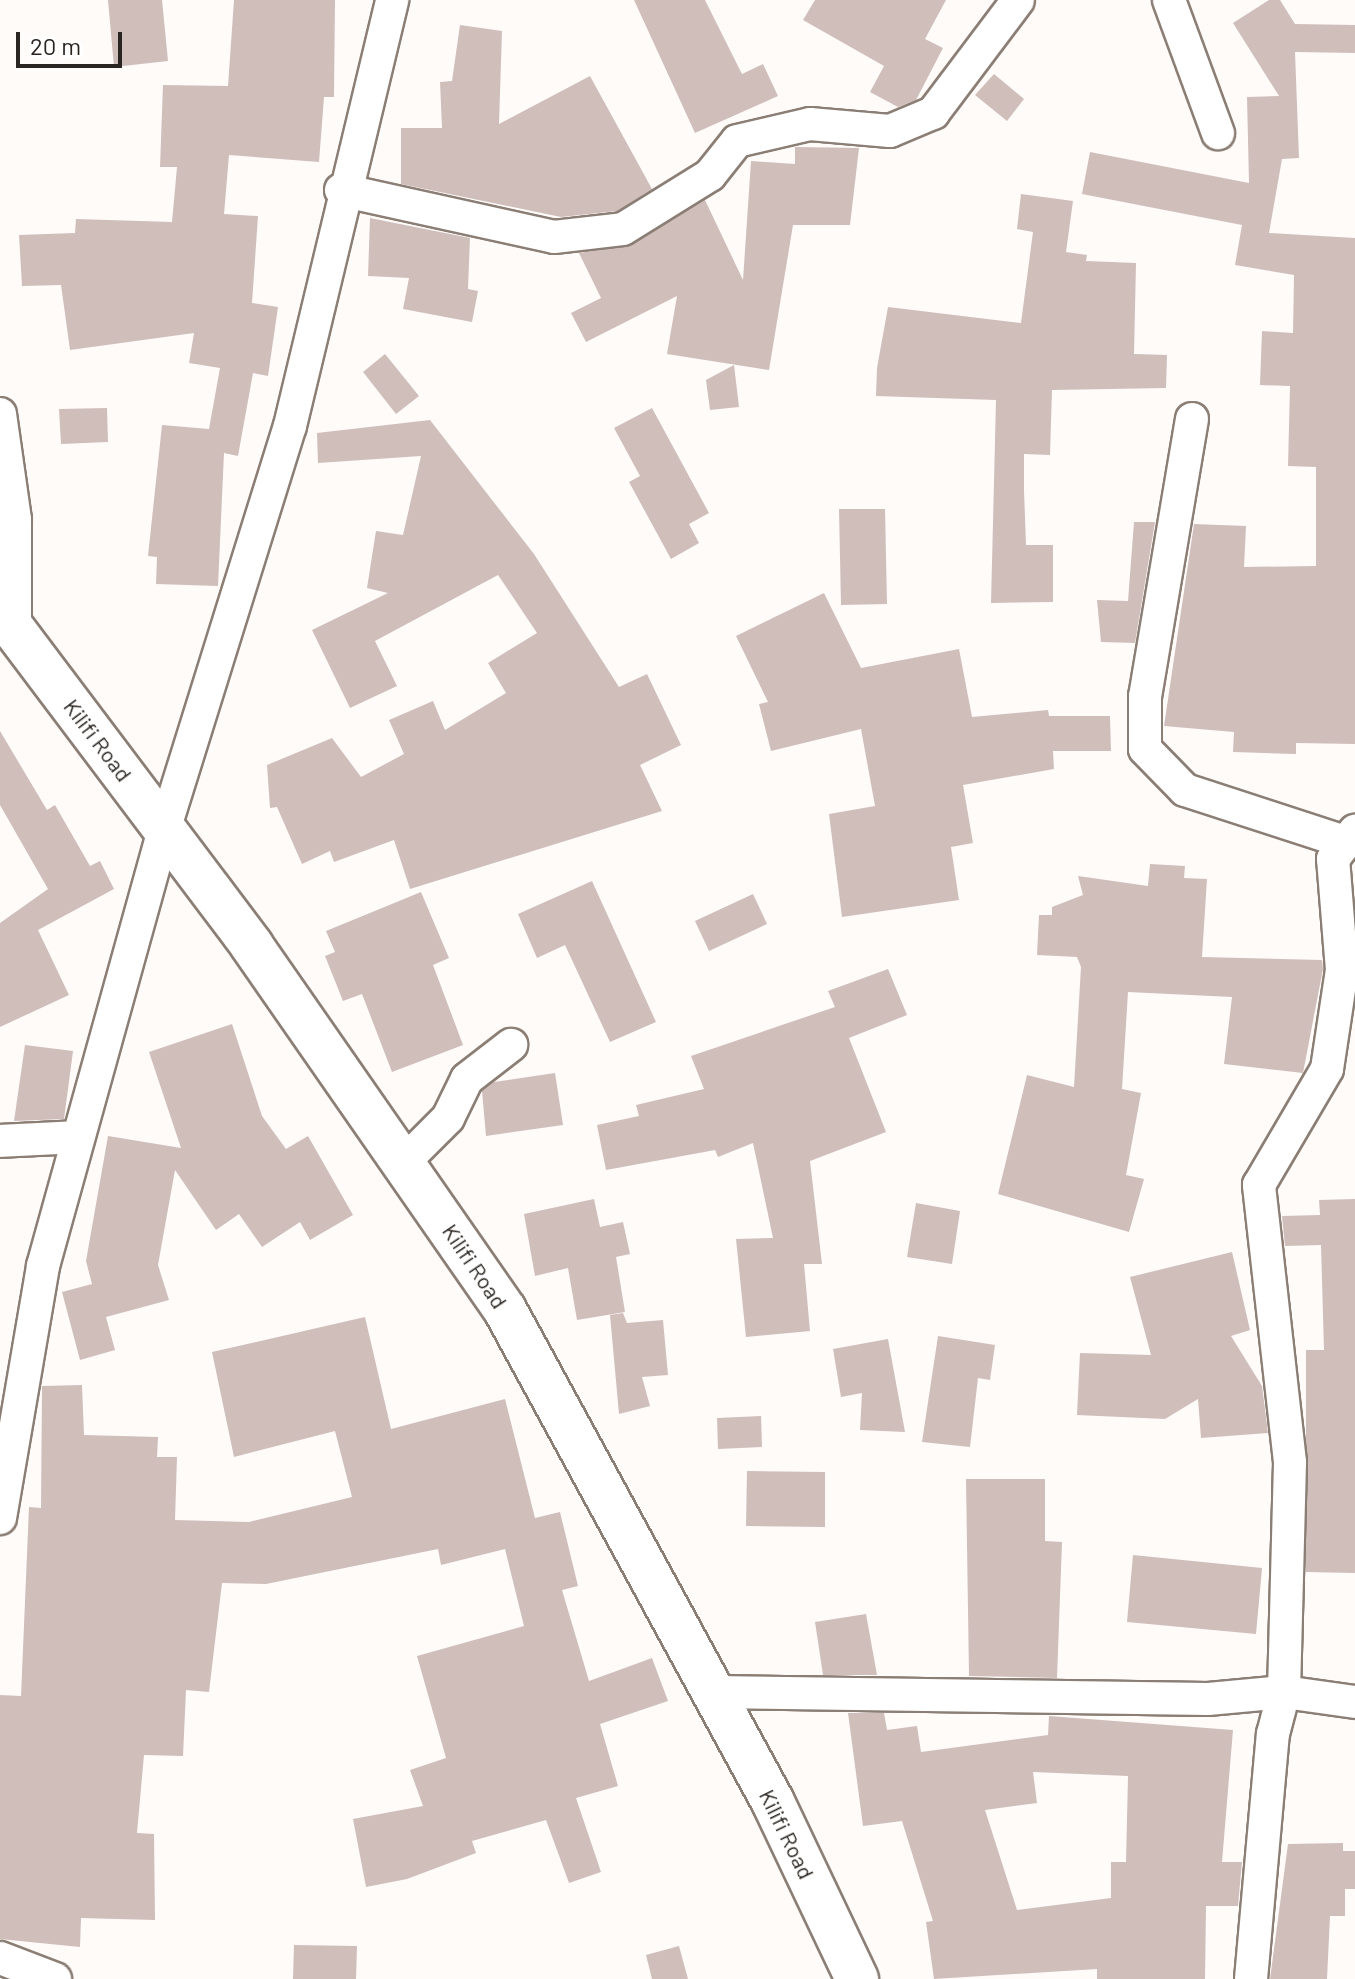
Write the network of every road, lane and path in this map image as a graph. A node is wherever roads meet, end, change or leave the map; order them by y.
1 (392, 0) edge
2 (1018, 0) edge
3 (1169, 0) edge
4 (1218, 133) dead end
5 (341, 190) junction
6 (0, 414) edge
7 (1192, 419) dead end
8 (7, 621) edge
9 (165, 827) junction
10 (1350, 836) edge
11 (511, 1045) dead end
12 (78, 1137) junction
13 (0, 1141) edge
14 (405, 1161) junction
15 (1, 1506) edge
16 (714, 1692) junction
17 (1284, 1692) junction
18 (1355, 1702) edge
19 (0, 1958) edge
20 (55, 1979) edge
21 (857, 1979) edge
22 (1251, 1979) edge

1 - 5 street
2 - 5 street
3 - 4 street
5 - 9 street
6 - 8 street
7 - 10 street
8 - 9 street, Kilifi Road
9 - 12 street
9 - 14 street, Kilifi Road
10 - 17 street
11 - 14 street
12 - 13 street
12 - 15 street
14 - 16 street, Kilifi Road
16 - 17 street
16 - 21 street, Kilifi Road
17 - 18 street
17 - 22 street
19 - 20 street

